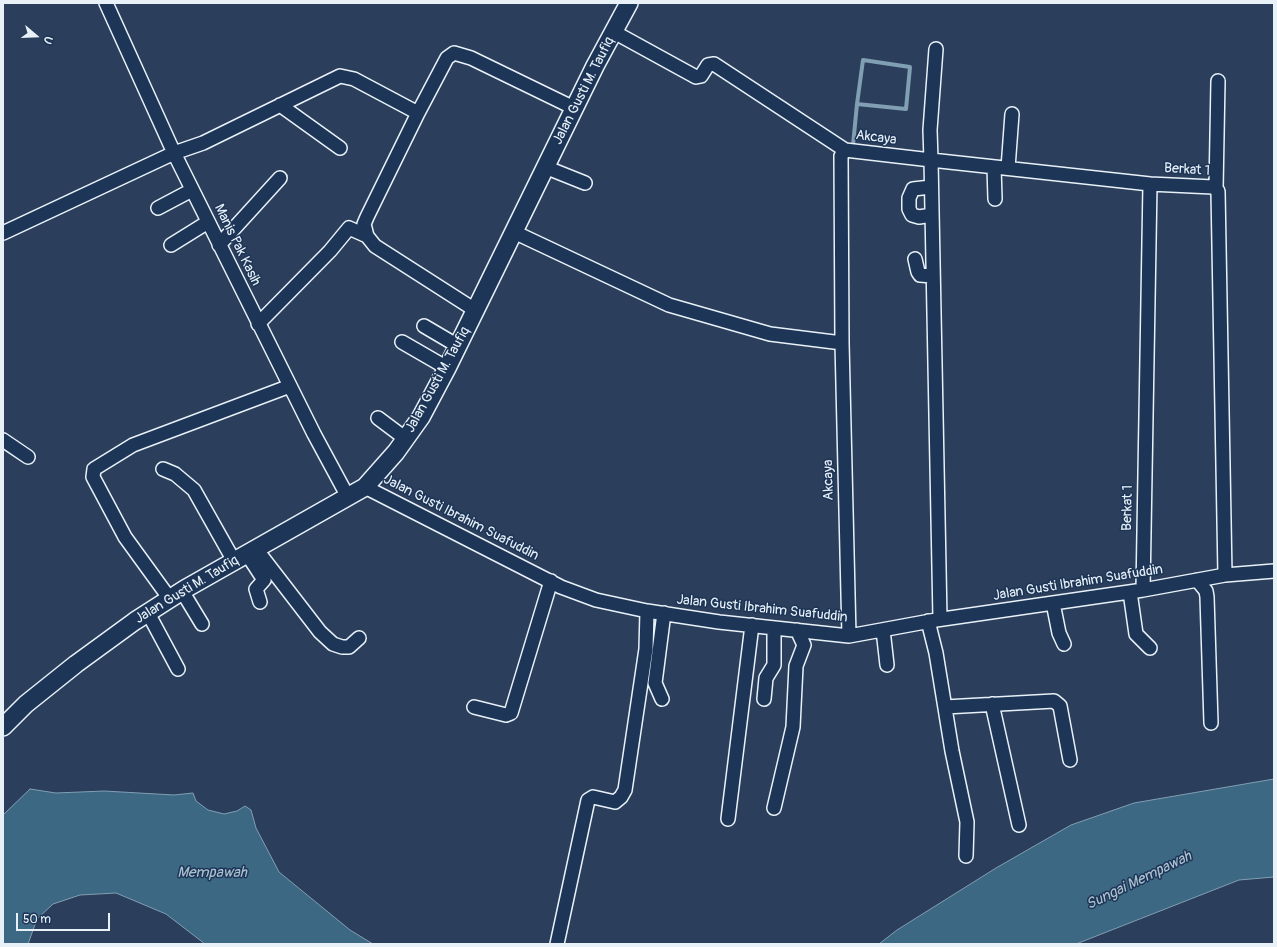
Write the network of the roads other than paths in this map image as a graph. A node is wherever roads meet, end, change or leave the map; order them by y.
1 (106, 3) edge
2 (629, 3) edge
3 (614, 32) junction
4 (936, 49) dead end
5 (1218, 81) dead end
6 (280, 105) junction
7 (574, 108) junction
8 (418, 114) junction
9 (1012, 114) dead end
10 (340, 148) dead end
11 (844, 150) junction
12 (174, 153) junction
13 (930, 160) junction
14 (994, 167) junction
15 (545, 168) junction
16 (1008, 168) junction
17 (280, 178) dead end
18 (585, 183) dead end
19 (1150, 184) junction
20 (931, 187) junction
21 (1216, 189) junction
22 (192, 190) junction
23 (995, 199) dead end
24 (158, 208) dead end
25 (932, 215) junction
26 (208, 222) junction
27 (514, 232) junction
28 (3, 233) edge
29 (367, 236) junction
30 (171, 245) dead end
31 (219, 245) junction
32 (915, 259) dead end
33 (933, 276) junction
34 (475, 310) junction
35 (258, 324) junction
36 (424, 326) dead end
37 (402, 342) dead end
38 (842, 343) junction
39 (458, 346) junction
40 (447, 368) junction
41 (290, 386) junction
42 (378, 418) dead end
43 (406, 439) junction
44 (3, 440) edge
45 (28, 458) dead end
46 (163, 469) dead end
47 (365, 487) junction
48 (348, 497) junction
49 (246, 555) junction
50 (1274, 571) edge
51 (1225, 575) junction
52 (1197, 580) junction
53 (551, 581) junction
54 (1136, 591) junction
55 (176, 595) junction
56 (260, 602) dead end
57 (1053, 603) junction
58 (647, 611) junction
59 (148, 613) junction
60 (664, 613) junction
61 (935, 620) junction
62 (202, 624) dead end
63 (752, 625) junction
64 (774, 628) junction
65 (797, 630) junction
66 (883, 630) junction
67 (849, 636) junction
68 (359, 638) dead end
69 (1064, 644) dead end
70 (1150, 648) dead end
71 (887, 665) dead end
72 (178, 669) dead end
73 (946, 677) dead end
74 (662, 699) dead end
75 (764, 699) dead end
76 (992, 704) junction
77 (474, 706) dead end
78 (945, 707) junction
79 (1211, 723) dead end
80 (3, 727) edge
81 (1070, 760) dead end
82 (774, 808) dead end
83 (728, 819) dead end
84 (1019, 825) dead end
85 (966, 856) dead end
86 (557, 944) edge

1 - 12 street, Manis Pak Kasih
2 - 3 main road, Jalan Gusti M. Taufiq
3 - 7 main road, Jalan Gusti M. Taufiq
3 - 11 street
4 - 13 street
5 - 21 street
6 - 8 street
6 - 10 street
6 - 12 street
7 - 8 street
7 - 15 main road, Jalan Gusti M. Taufiq
8 - 29 street
9 - 16 street
11 - 13 street, Akcaya
11 - 38 street, Akcaya
12 - 22 street, Manis Pak Kasih
12 - 28 street
13 - 14 street, Akcaya
13 - 20 street
14 - 16 street, Akcaya
14 - 23 street
15 - 18 street
15 - 27 main road, Jalan Gusti M. Taufiq
16 - 19 street, Akcaya
17 - 31 street
19 - 21 street, Berkat 1
19 - 54 street, Berkat 1
20 - 25 street
20 - 25 street
21 - 51 street, Berkat 1
22 - 24 street
22 - 26 street, Manis Pak Kasih
25 - 33 street
26 - 30 street
26 - 31 street, Manis Pak Kasih
27 - 34 main road, Jalan Gusti M. Taufiq
27 - 38 street
29 - 34 street
29 - 35 street
31 - 35 street, Manis Pak Kasih
32 - 33 street
33 - 61 street
34 - 39 main road, Jalan Gusti M. Taufiq
35 - 41 street, Manis Pak Kasih
36 - 39 street
37 - 40 street
38 - 67 street, Akcaya
39 - 40 main road, Jalan Gusti M. Taufiq
40 - 43 main road, Jalan Gusti M. Taufiq
41 - 48 street, Manis Pak Kasih
41 - 55 street
42 - 43 street
43 - 47 main road, Jalan Gusti M. Taufiq
44 - 45 street
46 - 49 street
47 - 48 main road, Jalan Gusti M. Taufiq
47 - 53 street, Jalan Gusti Ibrahim Suafuddin
48 - 49 main road, Jalan Gusti M. Taufiq
49 - 55 main road, Jalan Gusti M. Taufiq
49 - 56 street
49 - 68 street
50 - 51 street, Jalan Gusti Ibrahim Suafuddin
51 - 52 street, Jalan Gusti Ibrahim Suafuddin
52 - 54 street, Jalan Gusti Ibrahim Suafuddin
52 - 79 street
53 - 58 street, Jalan Gusti Ibrahim Suafuddin
53 - 77 street
54 - 57 street, Jalan Gusti Ibrahim Suafuddin
54 - 70 street, Berkat 1
55 - 59 main road, Jalan Gusti M. Taufiq
55 - 62 street
57 - 61 street, Jalan Gusti Ibrahim Suafuddin
57 - 69 street
58 - 60 street, Jalan Gusti Ibrahim Suafuddin
58 - 86 street
59 - 72 street
59 - 80 main road, Jalan Gusti M. Taufiq
60 - 63 street, Jalan Gusti Ibrahim Suafuddin
60 - 74 street
61 - 66 street, Jalan Gusti Ibrahim Suafuddin
61 - 73 street
61 - 78 street
63 - 64 street, Jalan Gusti Ibrahim Suafuddin
63 - 83 street
64 - 65 street, Jalan Gusti Ibrahim Suafuddin
64 - 75 street
65 - 67 street, Jalan Gusti Ibrahim Suafuddin
65 - 82 street
66 - 67 street, Jalan Gusti Ibrahim Suafuddin
66 - 71 street
76 - 78 street
76 - 81 street
76 - 84 street
78 - 85 street

